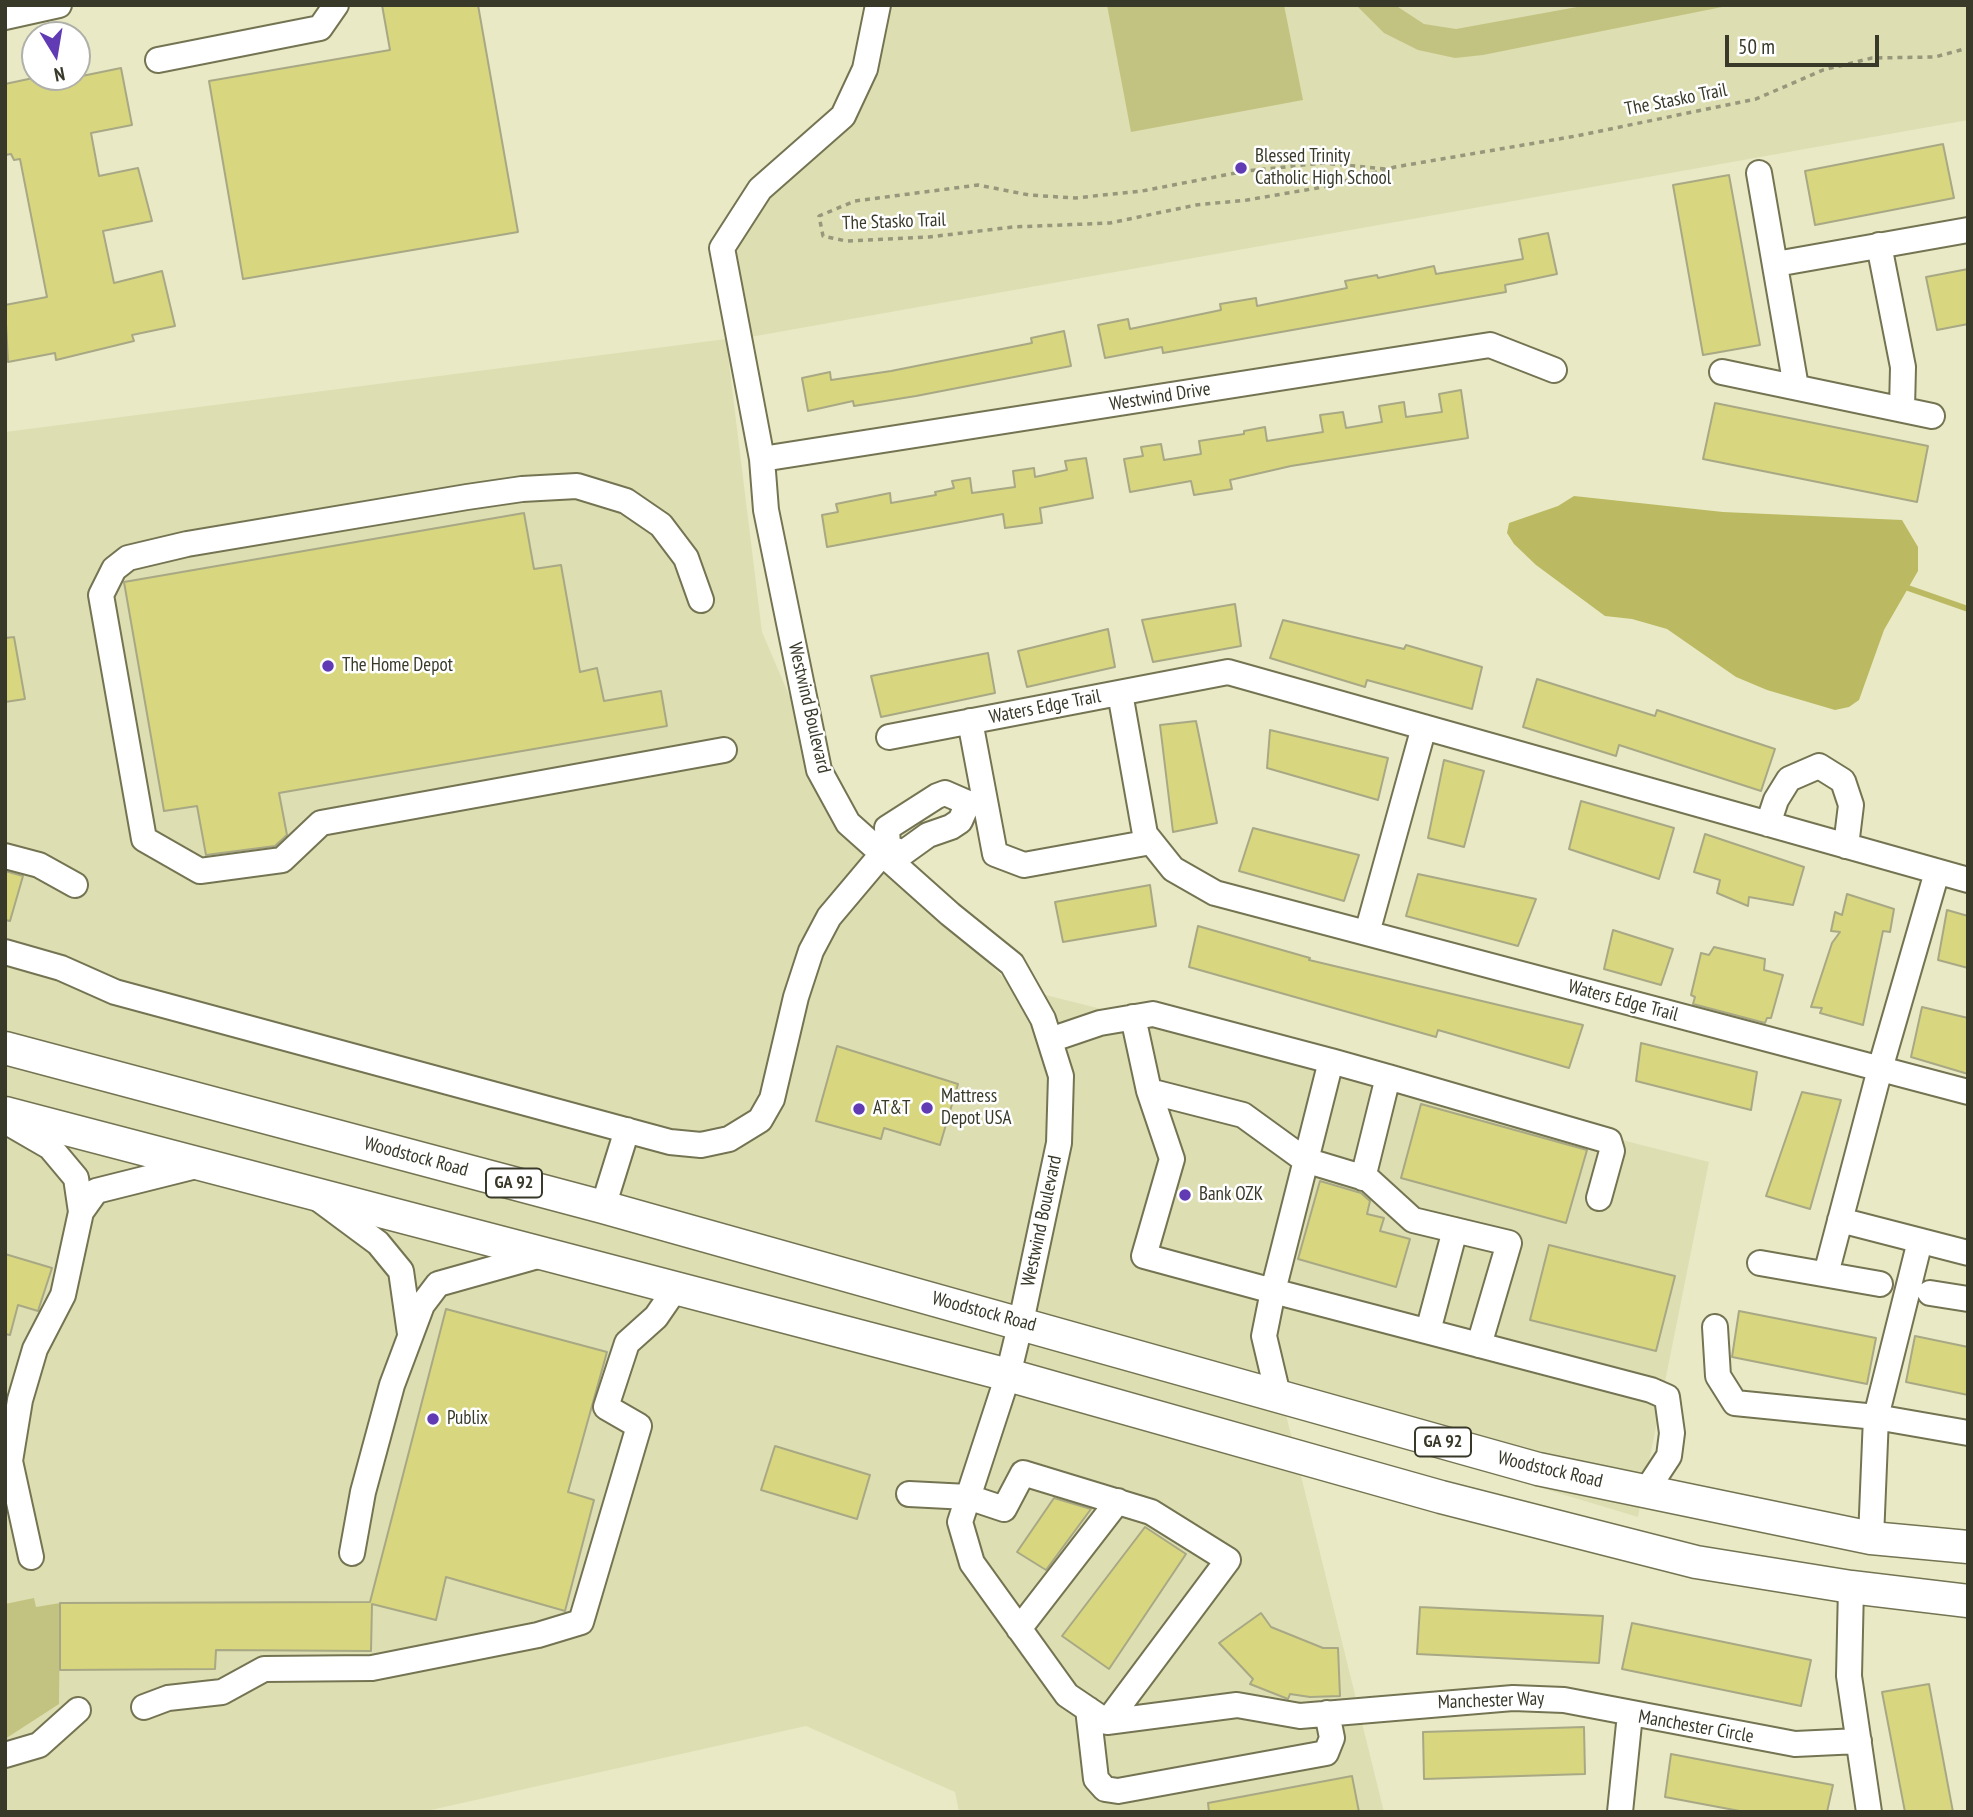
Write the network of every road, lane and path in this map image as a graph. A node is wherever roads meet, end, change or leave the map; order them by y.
1 (59, 5) edge
2 (336, 5) edge
3 (878, 5) edge
4 (5, 17) edge
5 (1968, 48) edge
6 (158, 60) dead end
7 (1385, 169) junction
8 (1759, 173) dead end
9 (1968, 230) edge
10 (1879, 245) junction
11 (1776, 264) junction
12 (1554, 370) dead end
13 (1722, 372) dead end
14 (1797, 387) junction
15 (1902, 409) junction
16 (1932, 416) dead end
17 (762, 459) junction
18 (701, 600) dead end
19 (1120, 693) junction
20 (970, 721) junction
21 (1423, 727) junction
22 (889, 737) dead end
23 (724, 751) dead end
24 (976, 800) junction
25 (912, 810) junction
26 (1768, 824) junction
27 (928, 835) junction
28 (1152, 842) junction
29 (1846, 846) junction
30 (885, 850) junction
31 (5, 856) edge
32 (1937, 872) junction
33 (1968, 880) edge
34 (75, 885) dead end
35 (1367, 933) junction
36 (5, 953) edge
37 (1133, 1017) junction
38 (1050, 1041) junction
39 (5, 1048) edge
40 (1331, 1060) junction
41 (1880, 1069) junction
42 (1388, 1077) junction
43 (1149, 1091) junction
44 (1968, 1092) edge
45 (5, 1113) edge
46 (5, 1121) edge
47 (627, 1130) junction
48 (1306, 1160) junction
49 (202, 1164) junction
50 (1363, 1178) junction
51 (310, 1192) junction
52 (1600, 1198) dead end
53 (603, 1207) junction
54 (81, 1212) junction
55 (1840, 1220) junction
56 (1455, 1230) junction
57 (1920, 1241) junction
58 (1968, 1253) edge
59 (545, 1254) junction
60 (1760, 1263) dead end
61 (1826, 1274) junction
62 (1880, 1284) dead end
63 (676, 1288) junction
64 (1273, 1291) junction
65 (1930, 1293) dead end
66 (1968, 1299) edge
67 (1021, 1322) junction
68 (1715, 1327) dead end
69 (1428, 1331) junction
70 (410, 1334) junction
71 (1479, 1345) junction
72 (1008, 1375) junction
73 (1278, 1395) junction
74 (1876, 1417) junction
75 (1968, 1433) edge
76 (7, 1459) edge
77 (1646, 1491) junction
78 (909, 1494) dead end
79 (968, 1497) junction
80 (1118, 1501) junction
81 (1871, 1538) junction
82 (1968, 1547) edge
83 (352, 1553) dead end
84 (31, 1557) dead end
85 (1851, 1587) junction
86 (1968, 1601) edge
87 (1019, 1629) junction
88 (144, 1707) dead end
89 (78, 1710) dead end
90 (1327, 1713) junction
91 (1630, 1714) junction
92 (1097, 1716) junction
93 (1859, 1741) junction
94 (5, 1755) edge
95 (1620, 1812) edge
96 (1869, 1812) edge

1 - 4 street
2 - 6 street
3 - 17 street, Westwind Boulevard
5 - 7 path, The Stasko Trail
7 - 7 path, The Stasko Trail
8 - 11 street
9 - 10 street
10 - 11 street
10 - 15 street
11 - 14 street
12 - 17 street, Westwind Drive
13 - 14 street
14 - 15 street
15 - 16 street
17 - 30 street, Westwind Boulevard
18 - 23 street
19 - 20 street, Waters Edge Trail
19 - 21 street, Waters Edge Trail
19 - 28 street, Waters Edge Trail
20 - 22 street, Waters Edge Trail
20 - 24 street, Waters Edge Trail
21 - 26 street, Waters Edge Trail
21 - 35 street
24 - 25 street
24 - 27 street
24 - 28 street, Waters Edge Trail
25 - 27 street
25 - 30 street
26 - 29 street, Waters Edge Trail
26 - 29 street
27 - 30 street
28 - 35 street, Waters Edge Trail
29 - 32 street, Waters Edge Trail
30 - 38 street, Westwind Boulevard
30 - 47 street
31 - 34 street
32 - 33 street, Waters Edge Trail
32 - 41 street
35 - 41 street, Waters Edge Trail
36 - 47 street
37 - 38 street
37 - 40 street
37 - 43 street
38 - 67 street, Westwind Boulevard
39 - 53 main road, Woodstock Road / GA 92
40 - 42 street
40 - 48 street
41 - 44 street, Waters Edge Trail
41 - 55 street
42 - 50 street
42 - 52 street
43 - 48 street
43 - 64 street
45 - 49 main road
46 - 54 street
47 - 53 street
48 - 50 street
48 - 64 street
49 - 51 main road
49 - 54 street
50 - 56 street
51 - 59 main road
51 - 70 street
53 - 67 main road, Woodstock Road / GA 92
54 - 76 street
55 - 57 street
55 - 61 street
56 - 69 street
56 - 71 street
57 - 58 street
57 - 74 street
59 - 63 main road
59 - 70 street
60 - 61 street
61 - 62 street
63 - 72 main road
63 - 88 street
64 - 69 street
64 - 73 street
65 - 66 street
67 - 72 street, Westwind Boulevard
67 - 73 main road, Woodstock Road / GA 92
68 - 74 street
69 - 71 street
70 - 83 street
71 - 77 street
72 - 79 street, Westwind Boulevard
72 - 85 main road
73 - 77 main road, Woodstock Road / GA 92
74 - 75 street
74 - 81 street
76 - 84 street
77 - 81 main road, Woodstock Road / GA 92
78 - 79 street
79 - 80 street
79 - 87 street, Westwind Boulevard
80 - 87 street
80 - 92 street
81 - 82 main road, Woodstock Road / GA 92
85 - 86 main road
85 - 93 street
87 - 92 street, Westwind Boulevard
89 - 94 street
90 - 91 street, Manchester Way
90 - 92 street, Manchester Way
90 - 92 street
91 - 93 street, Manchester Circle
91 - 95 street, Manchester Circle
93 - 96 street

